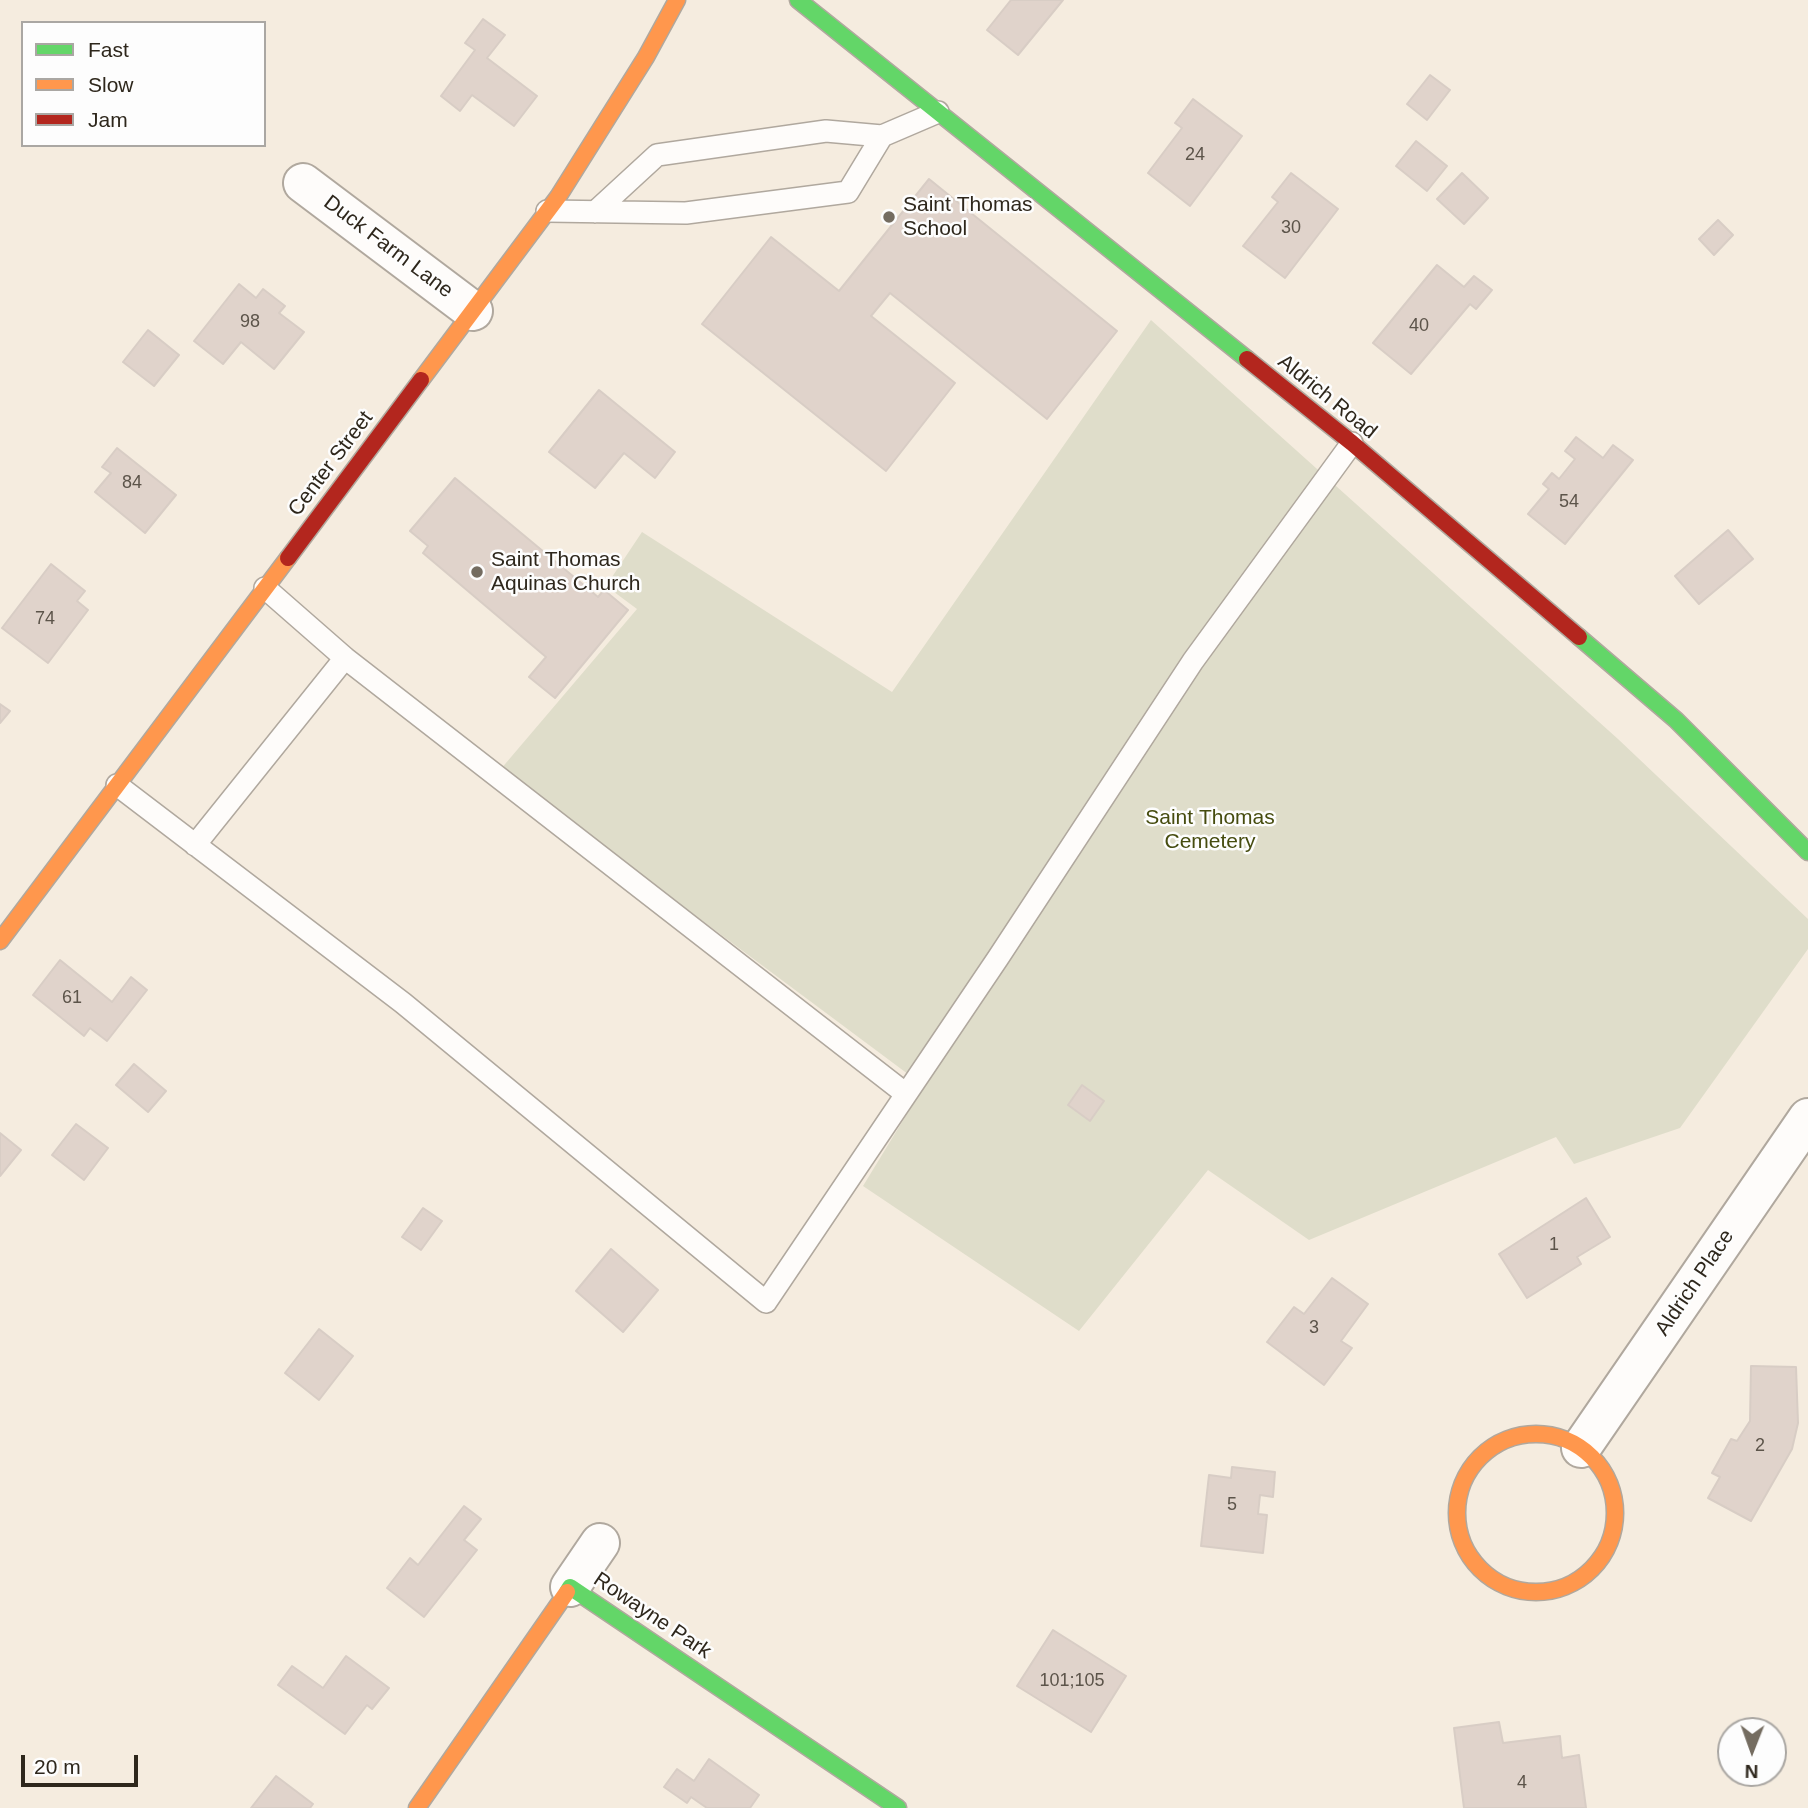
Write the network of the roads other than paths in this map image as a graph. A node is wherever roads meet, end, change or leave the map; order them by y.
1 (677, 0) edge
2 (797, 0) edge
3 (938, 112) junction
4 (882, 136) junction
5 (303, 183) dead end
6 (547, 211) junction
7 (595, 212) junction
8 (472, 311) junction
9 (1352, 443) junction
10 (265, 588) junction
11 (345, 658) junction
12 (117, 785) junction
13 (195, 845) junction
14 (1808, 852) edge
15 (0, 941) edge
16 (906, 1094) junction
17 (1808, 1118) edge
18 (1581, 1448) junction
19 (600, 1543) dead end
20 (570, 1587) junction
21 (417, 1808) edge
22 (898, 1808) edge

1 - 6 street, Center Street
2 - 3 street, Aldrich Road
3 - 4 lane
3 - 9 street, Aldrich Road
4 - 7 lane
4 - 7 lane
5 - 8 street, Duck Farm Lane
6 - 7 lane
6 - 8 street, Center Street
8 - 10 street, Center Street
9 - 14 street, Aldrich Road
9 - 16 lane
10 - 11 lane
10 - 12 street, Center Street
11 - 13 lane
11 - 16 lane
12 - 13 lane
12 - 15 street, Center Street
13 - 16 lane
17 - 18 street, Aldrich Place
18 - 18 street
19 - 20 street
20 - 21 street, Rowayne Park
20 - 22 street, Rowayne Park

